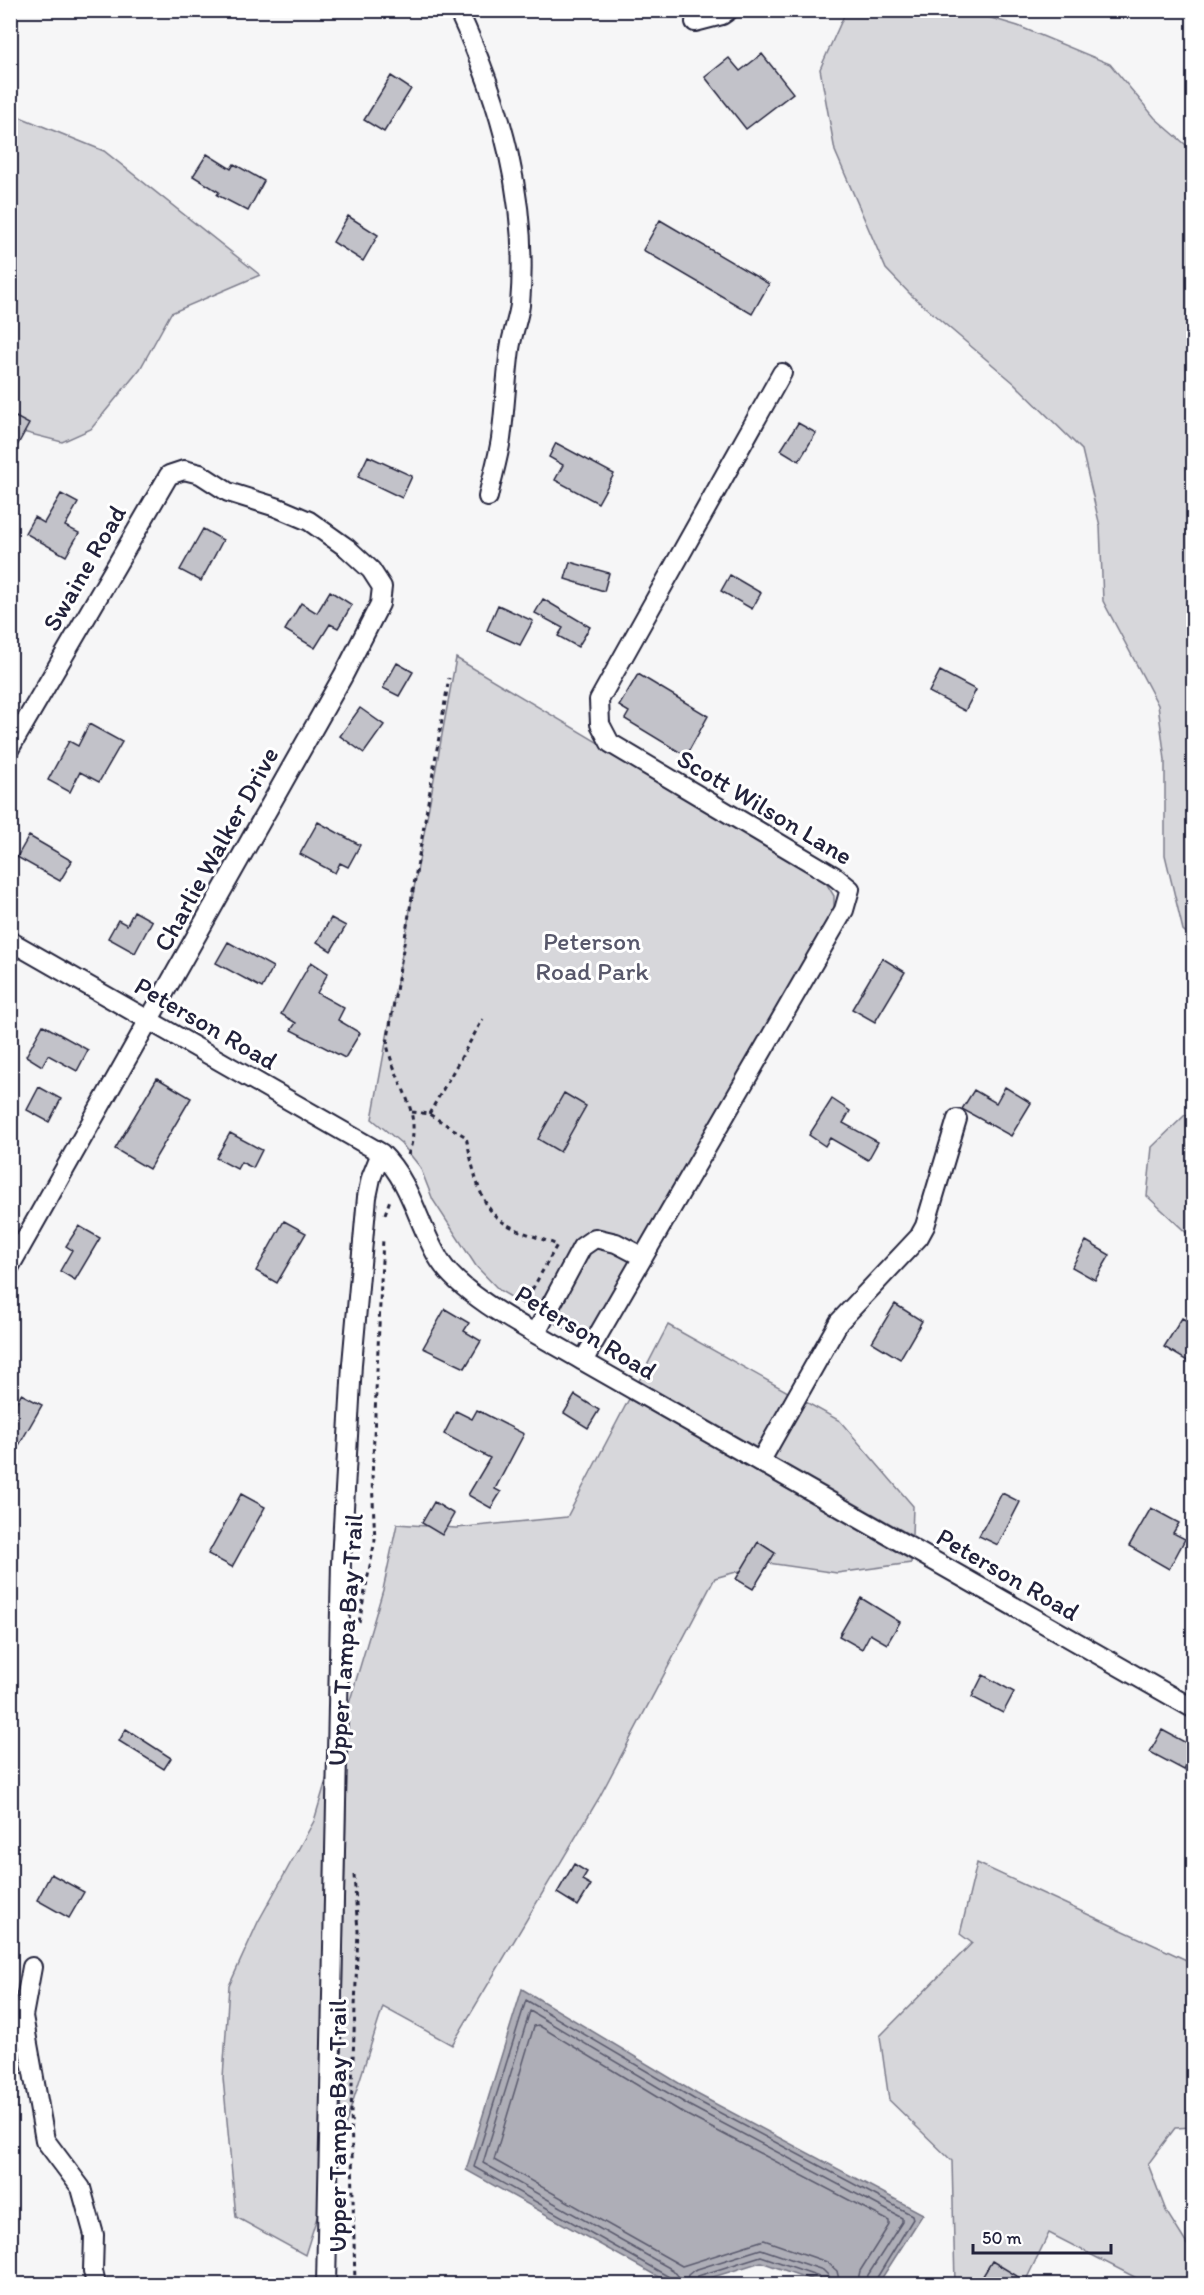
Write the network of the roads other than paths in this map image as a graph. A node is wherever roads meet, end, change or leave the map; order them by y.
1 (458, 10) edge
2 (729, 10) edge
3 (695, 21) dead end
4 (782, 373) dead end
5 (488, 497) dead end
6 (343, 676) joint
7 (10, 748) edge
8 (10, 941) edge
9 (149, 1020) junction
10 (957, 1119) dead end
11 (381, 1153) junction
12 (643, 1257) junction
13 (10, 1266) edge
14 (536, 1333) junction
15 (583, 1361) junction
16 (760, 1462) junction
17 (1194, 1708) edge
18 (32, 1967) dead end
19 (96, 2284) edge
20 (326, 2284) edge

1 - 5 street
2 - 3 street
4 - 12 street, Scott Wilson Lane
6 - 7 street, Swaine Road
6 - 9 street, Charlie Walker Drive
8 - 9 street, Peterson Road
9 - 11 street, Peterson Road
9 - 13 street, Charlie Walker Drive
10 - 16 street
11 - 14 street, Peterson Road
11 - 20 street
12 - 14 street
12 - 15 street, Scott Wilson Lane
14 - 15 street, Peterson Road
15 - 16 street, Peterson Road
16 - 17 street, Peterson Road
18 - 19 street

